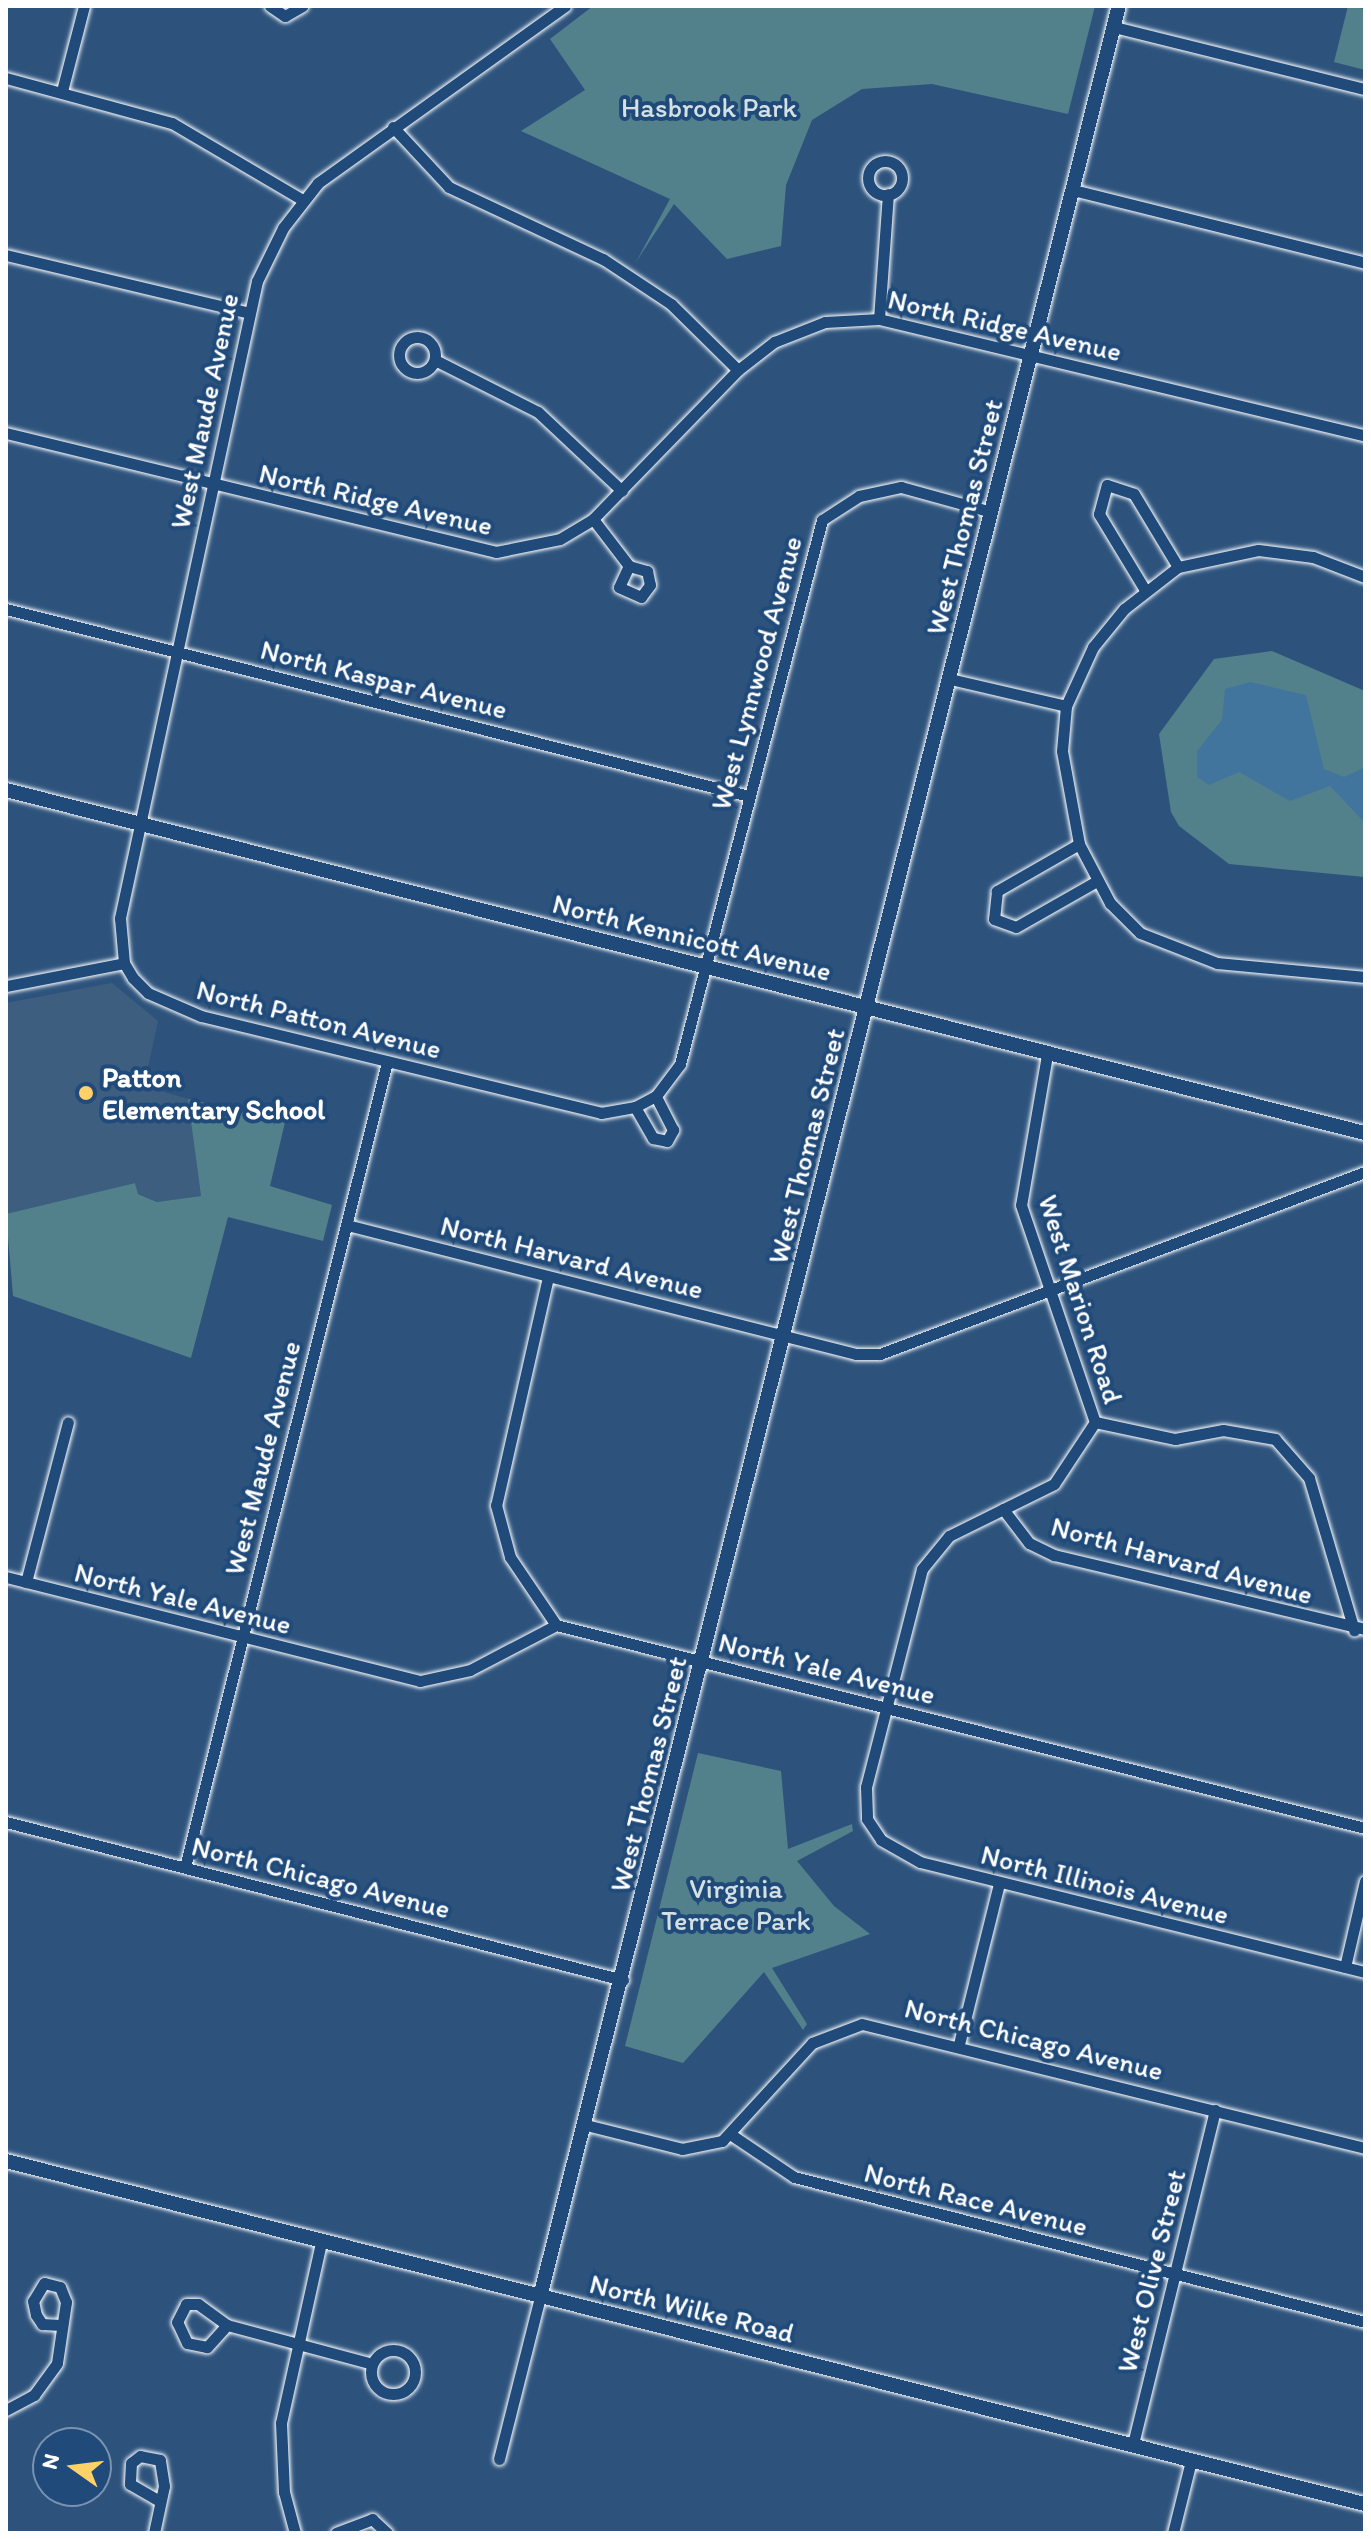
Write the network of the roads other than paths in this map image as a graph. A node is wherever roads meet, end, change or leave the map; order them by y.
1 (84, 6) edge
2 (270, 6) edge
3 (302, 6) edge
4 (1119, 6) edge
5 (559, 8) edge
6 (1114, 27) junction
7 (6, 78) edge
8 (1365, 89) edge
9 (62, 91) junction
10 (393, 127) junction
11 (1073, 190) junction
12 (888, 194) dead end
13 (301, 199) junction
14 (6, 255) edge
15 (1365, 263) edge
16 (249, 313) junction
17 (879, 319) junction
18 (1032, 353) junction
19 (435, 360) dead end
20 (738, 370) junction
21 (6, 433) edge
22 (1365, 436) edge
23 (212, 486) junction
24 (622, 491) junction
25 (992, 512) junction
26 (593, 519) junction
27 (629, 566) dead end
28 (1178, 567) junction
29 (1365, 577) edge
30 (1145, 590) junction
31 (6, 609) edge
32 (177, 652) junction
33 (950, 679) junction
34 (1066, 706) junction
35 (6, 790) edge
36 (749, 796) junction
37 (139, 823) junction
38 (1079, 844) junction
39 (1097, 881) junction
40 (124, 963) junction
41 (705, 968) junction
42 (1365, 977) edge
43 (6, 986) edge
44 (867, 1008) junction
45 (1047, 1055) junction
46 (387, 1062) junction
47 (656, 1096) junction
48 (635, 1107) junction
49 (1365, 1133) edge
50 (1365, 1172) edge
51 (347, 1225) junction
52 (548, 1277) junction
53 (1049, 1293) junction
54 (785, 1336) junction
55 (68, 1422) dead end
56 (1095, 1422) junction
57 (1003, 1509) junction
58 (6, 1577) edge
59 (26, 1582) junction
60 (556, 1625) junction
61 (1360, 1630) edge
62 (241, 1638) junction
63 (703, 1662) junction
64 (885, 1707) junction
65 (864, 1800) joint
66 (6, 1822) edge
67 (1365, 1828) edge
68 (185, 1867) junction
69 (1365, 1881) edge
70 (999, 1883) junction
71 (1345, 1967) junction
72 (1365, 1972) edge
73 (623, 1980) junction
74 (959, 2044) junction
75 (1215, 2110) junction
76 (586, 2125) junction
77 (733, 2136) junction
78 (1365, 2148) edge
79 (6, 2161) edge
80 (321, 2243) junction
81 (1176, 2274) junction
82 (540, 2297) junction
83 (1365, 2322) edge
84 (61, 2325) dead end
85 (227, 2325) junction
86 (297, 2341) junction
87 (369, 2363) junction
88 (6, 2410) edge
89 (1133, 2444) junction
90 (499, 2459) dead end
91 (1191, 2461) junction
92 (159, 2501) dead end
93 (1365, 2504) edge
94 (154, 2533) edge
95 (295, 2533) edge
96 (336, 2533) edge
97 (387, 2533) edge
98 (1173, 2533) edge

1 - 9 street
2 - 3 street
4 - 6 street, West Thomas Street
5 - 10 street, West Maude Avenue
6 - 8 street
6 - 11 street, West Thomas Street
7 - 9 street
9 - 13 street
10 - 13 street, West Maude Avenue
10 - 20 street
11 - 15 street
11 - 18 street, West Thomas Street
12 - 17 street
13 - 16 street, West Maude Avenue
14 - 16 street
16 - 23 street, West Maude Avenue
17 - 18 street, North Ridge Avenue
17 - 20 street, North Ridge Avenue
18 - 22 street, North Ridge Avenue
18 - 25 street, West Thomas Street
19 - 24 street
20 - 24 street, North Ridge Avenue
21 - 23 street, North Ridge Avenue
23 - 26 street, North Ridge Avenue
23 - 32 street, West Maude Avenue
24 - 26 street, North Ridge Avenue
25 - 33 street, West Thomas Street
25 - 36 street, West Lynnwood Avenue
26 - 27 street
28 - 29 street
28 - 30 street
28 - 30 street
30 - 34 street
31 - 32 street, North Kaspar Avenue
32 - 36 street, North Kaspar Avenue
32 - 37 street, West Maude Avenue
33 - 34 street
33 - 44 street, West Thomas Street
34 - 38 street
35 - 37 street, North Kennicott Avenue
36 - 41 street, West Lynnwood Avenue
37 - 40 street, West Maude Avenue
37 - 41 street, North Kennicott Avenue
38 - 39 street
38 - 39 street
39 - 42 street
40 - 43 street
40 - 46 street, North Patton Avenue
41 - 44 street, North Kennicott Avenue
41 - 47 street, North Patton Avenue
44 - 45 street, North Kennicott Avenue
44 - 54 street, West Thomas Street
45 - 49 street, North Kennicott Avenue
45 - 53 street, West Marion Road
46 - 48 street, North Patton Avenue
46 - 51 street, West Maude Avenue
47 - 48 street, North Patton Avenue
47 - 48 street
50 - 53 street, North Harvard Avenue
51 - 52 street, North Harvard Avenue
51 - 62 street, West Maude Avenue
52 - 54 street, North Harvard Avenue
52 - 60 street
53 - 54 street, North Harvard Avenue
53 - 56 street, West Marion Road
54 - 63 street, West Thomas Street
55 - 59 street
56 - 57 street, West Marion Road
56 - 61 street
57 - 61 street, North Harvard Avenue
57 - 64 street, West Marion Road
58 - 59 street, North Yale Avenue
59 - 62 street, North Yale Avenue
60 - 62 street, North Yale Avenue
60 - 63 street, North Yale Avenue
62 - 68 street, West Maude Avenue
63 - 64 street, North Yale Avenue
63 - 73 street, West Thomas Street
64 - 65 street, West Marion Road
64 - 67 street, North Yale Avenue
65 - 70 street, North Illinois Avenue
66 - 68 street, North Chicago Avenue
68 - 73 street, North Chicago Avenue
69 - 71 street
70 - 71 street, North Illinois Avenue
70 - 74 street
71 - 72 street, North Illinois Avenue
73 - 76 street, West Thomas Street
74 - 75 street, North Chicago Avenue
74 - 77 street, North Chicago Avenue
75 - 78 street, North Chicago Avenue
75 - 81 street, West Olive Street
76 - 77 street
76 - 82 street, West Thomas Street
77 - 81 street, North Race Avenue
79 - 80 street, North Wilke Road
80 - 82 street, North Wilke Road
80 - 86 street
81 - 83 street, North Race Avenue
81 - 89 street, West Olive Street
82 - 89 street, North Wilke Road
82 - 90 street
84 - 88 street
85 - 85 street
85 - 86 street
86 - 87 street
86 - 95 street
87 - 87 street
89 - 91 street, North Wilke Road
91 - 93 street, North Wilke Road
91 - 98 street
92 - 94 street
96 - 97 street

